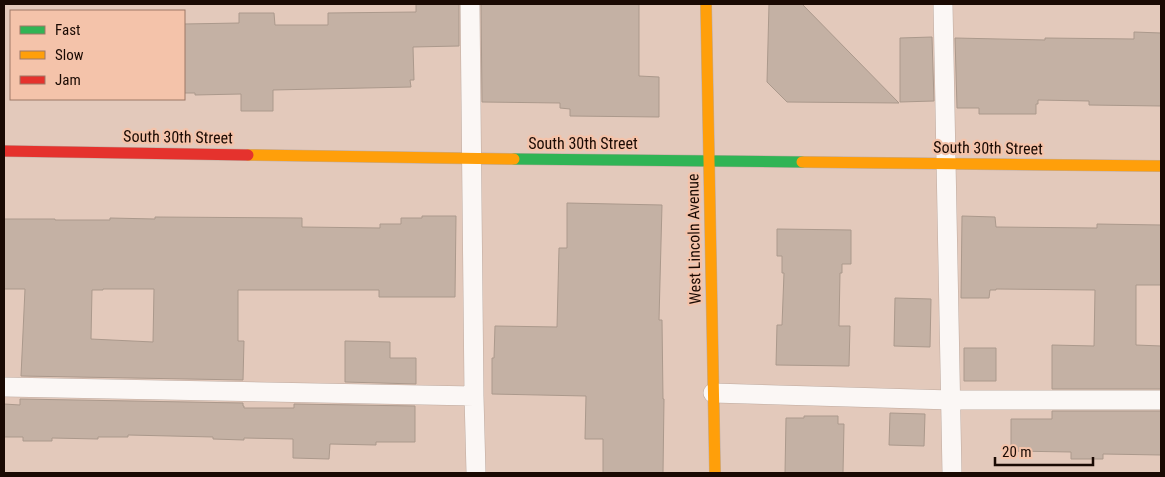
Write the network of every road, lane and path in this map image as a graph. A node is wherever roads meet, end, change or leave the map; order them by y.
1 (470, 4) edge
2 (706, 4) edge
3 (943, 4) edge
4 (4, 151) edge
5 (471, 158) junction
6 (708, 161) junction
7 (946, 164) junction
8 (1161, 166) edge
9 (4, 387) edge
10 (713, 393) junction
11 (474, 396) junction
12 (951, 400) junction
13 (1161, 400) edge
14 (476, 473) edge
15 (715, 473) edge
16 (952, 473) edge

1 - 5 lane
2 - 6 street, West Lincoln Avenue
3 - 7 lane
4 - 5 street, South 30th Street
5 - 6 street, South 30th Street
5 - 11 lane
6 - 7 street, South 30th Street
6 - 10 street, West Lincoln Avenue
7 - 8 street, South 30th Street
7 - 12 lane
9 - 11 lane
10 - 12 lane
10 - 15 street, West Lincoln Avenue
11 - 14 lane
12 - 13 lane
12 - 16 lane

